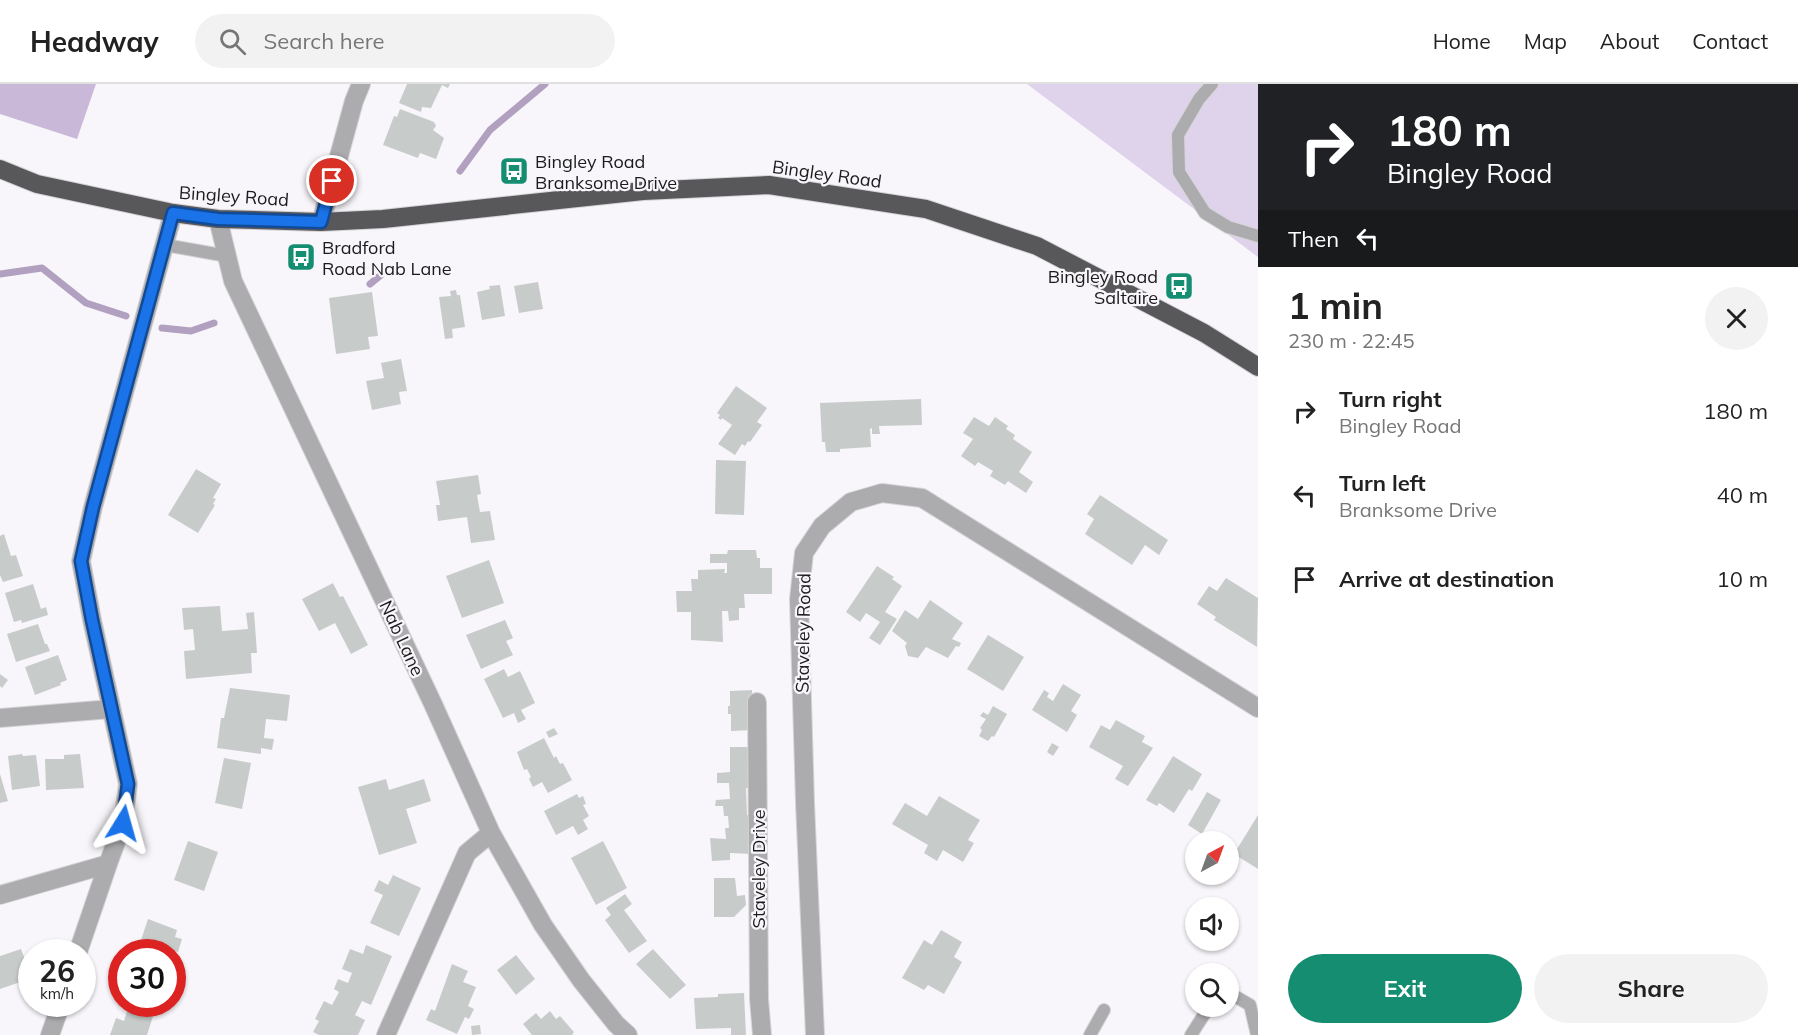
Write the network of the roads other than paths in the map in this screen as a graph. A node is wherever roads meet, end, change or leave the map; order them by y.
1 (362, 84) edge
2 (1212, 84) edge
3 (0, 169) edge
4 (173, 213) junction
5 (218, 219) junction
6 (321, 222) junction
7 (1258, 237) edge
8 (165, 245) junction
9 (227, 256) junction
10 (1258, 368) edge
11 (757, 702) dead end
12 (1258, 708) edge
13 (111, 709) junction
14 (0, 718) edge
15 (491, 832) junction
16 (108, 864) junction
17 (0, 895) edge
18 (82, 939) edge
19 (1239, 999) edge
20 (1104, 1010) dead end
21 (56, 1017) edge
22 (1202, 1017) edge
23 (50, 1035) edge
24 (386, 1035) edge
25 (628, 1035) edge
26 (762, 1035) edge
27 (815, 1035) edge
28 (1090, 1035) edge
29 (1191, 1035) edge
30 (1257, 1035) edge

1 - 6 street
2 - 7 lane
3 - 4 highway, Bingley Road
4 - 5 highway, Bingley Road
4 - 8 street
5 - 6 highway, Bingley Road
5 - 9 street, Nab Lane
6 - 10 highway, Bingley Road
8 - 9 lane
8 - 13 street
9 - 15 street, Nab Lane
11 - 26 street, Staveley Drive
12 - 27 street, Staveley Road
13 - 14 street
13 - 16 street
15 - 24 street
15 - 25 street, Nab Lane
16 - 17 street
16 - 18 street
19 - 30 lane
20 - 28 lane
21 - 23 street
22 - 29 lane

